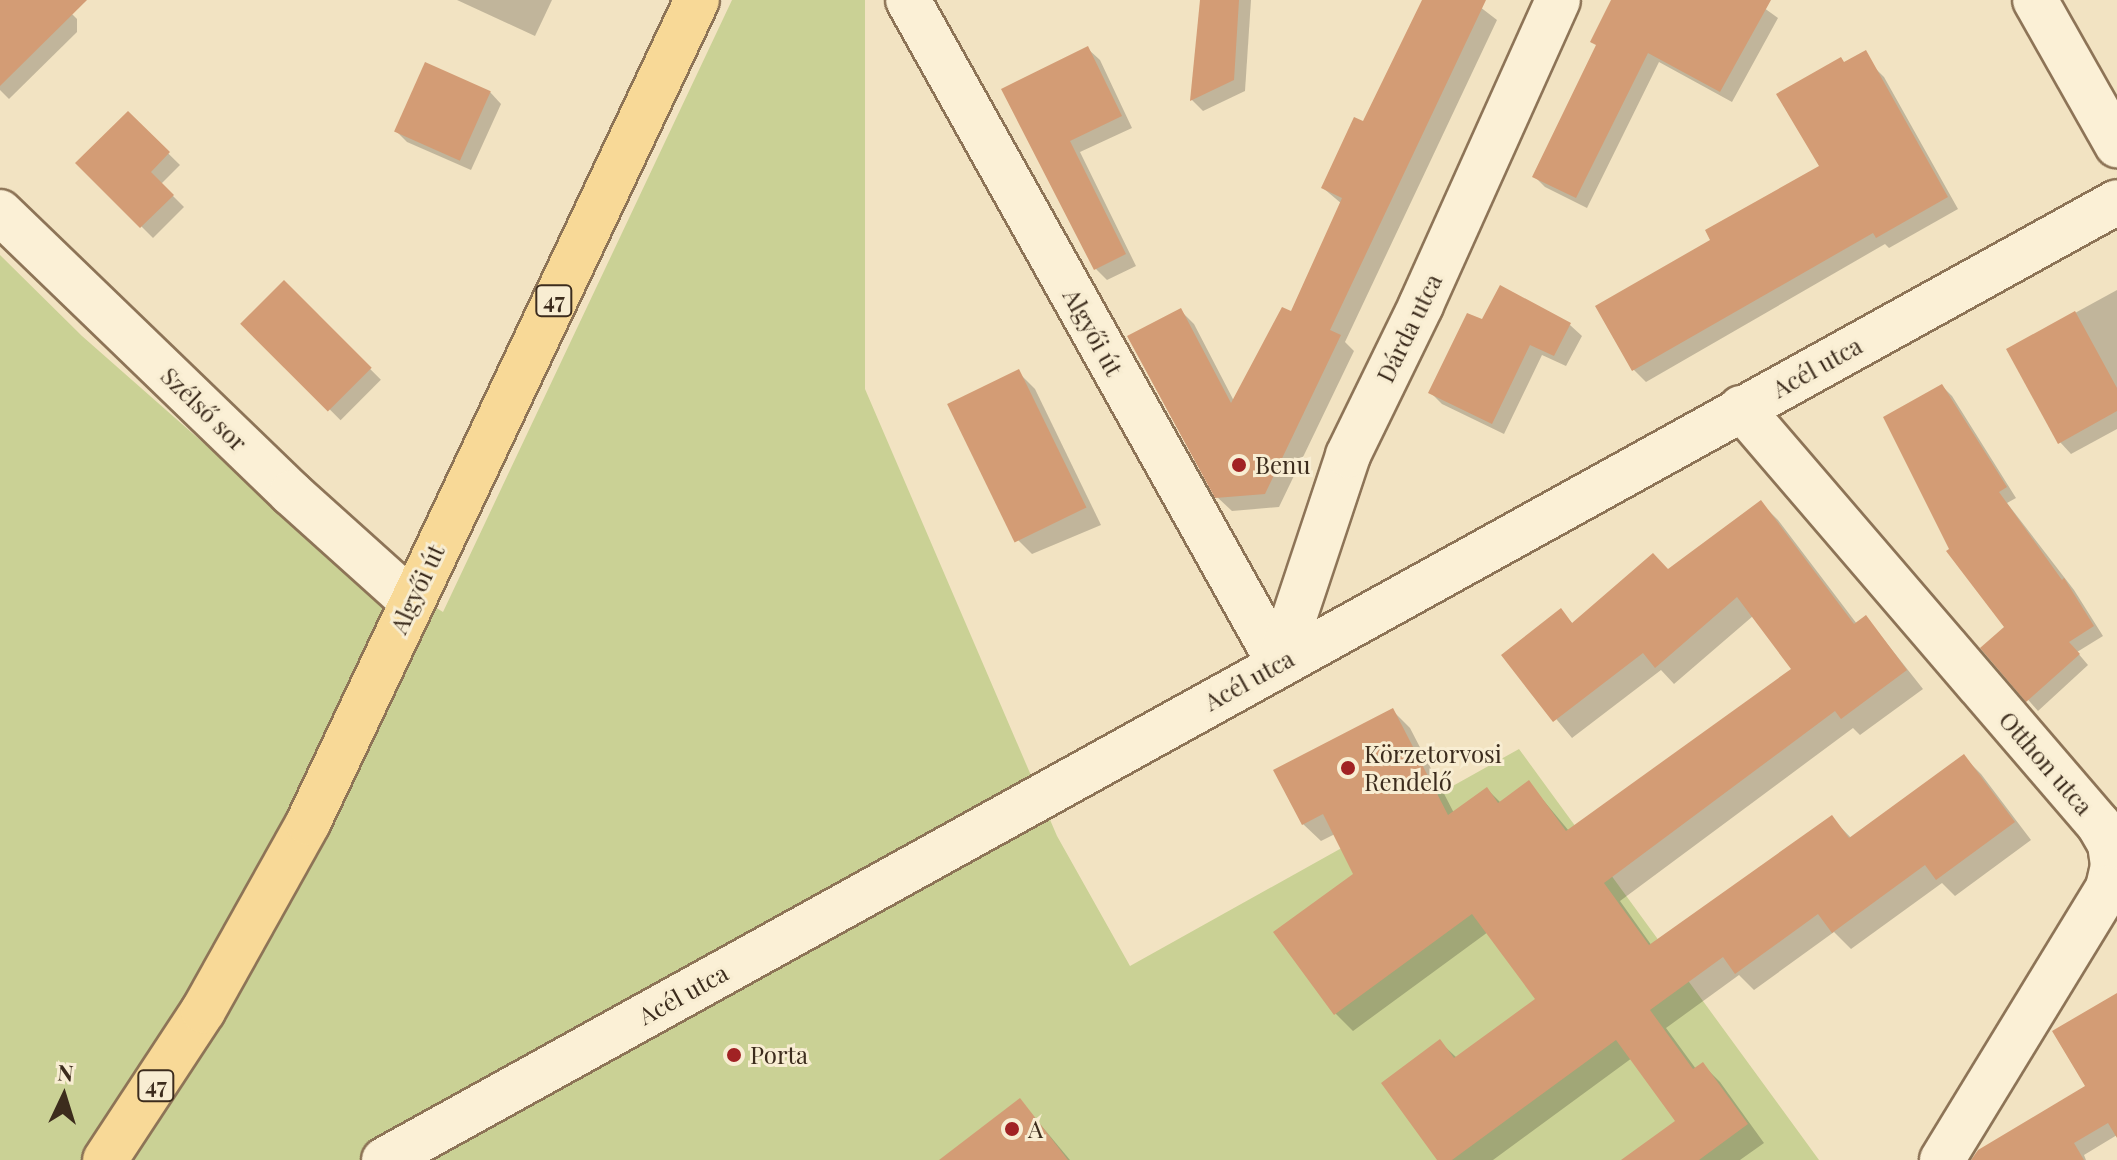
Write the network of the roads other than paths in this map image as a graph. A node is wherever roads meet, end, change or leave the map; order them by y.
1 (697, 0) edge
2 (908, 0) edge
3 (1558, 0) edge
4 (2035, 0) edge
5 (2117, 145) edge
6 (2117, 202) edge
7 (0, 212) edge
8 (1741, 408) junction
9 (411, 601) junction
10 (1279, 663) junction
11 (105, 1160) edge
12 (384, 1160) edge
13 (1942, 1160) edge

1 - 9 main road, Algyői út / 47
2 - 10 street, Algyői út
3 - 10 street, Dárda utca
4 - 5 street
6 - 8 street, Acél utca
7 - 9 street, Szélső sor
8 - 10 street, Acél utca
8 - 13 street, Otthon utca
9 - 11 main road, Algyői út / 47
10 - 12 street, Acél utca

